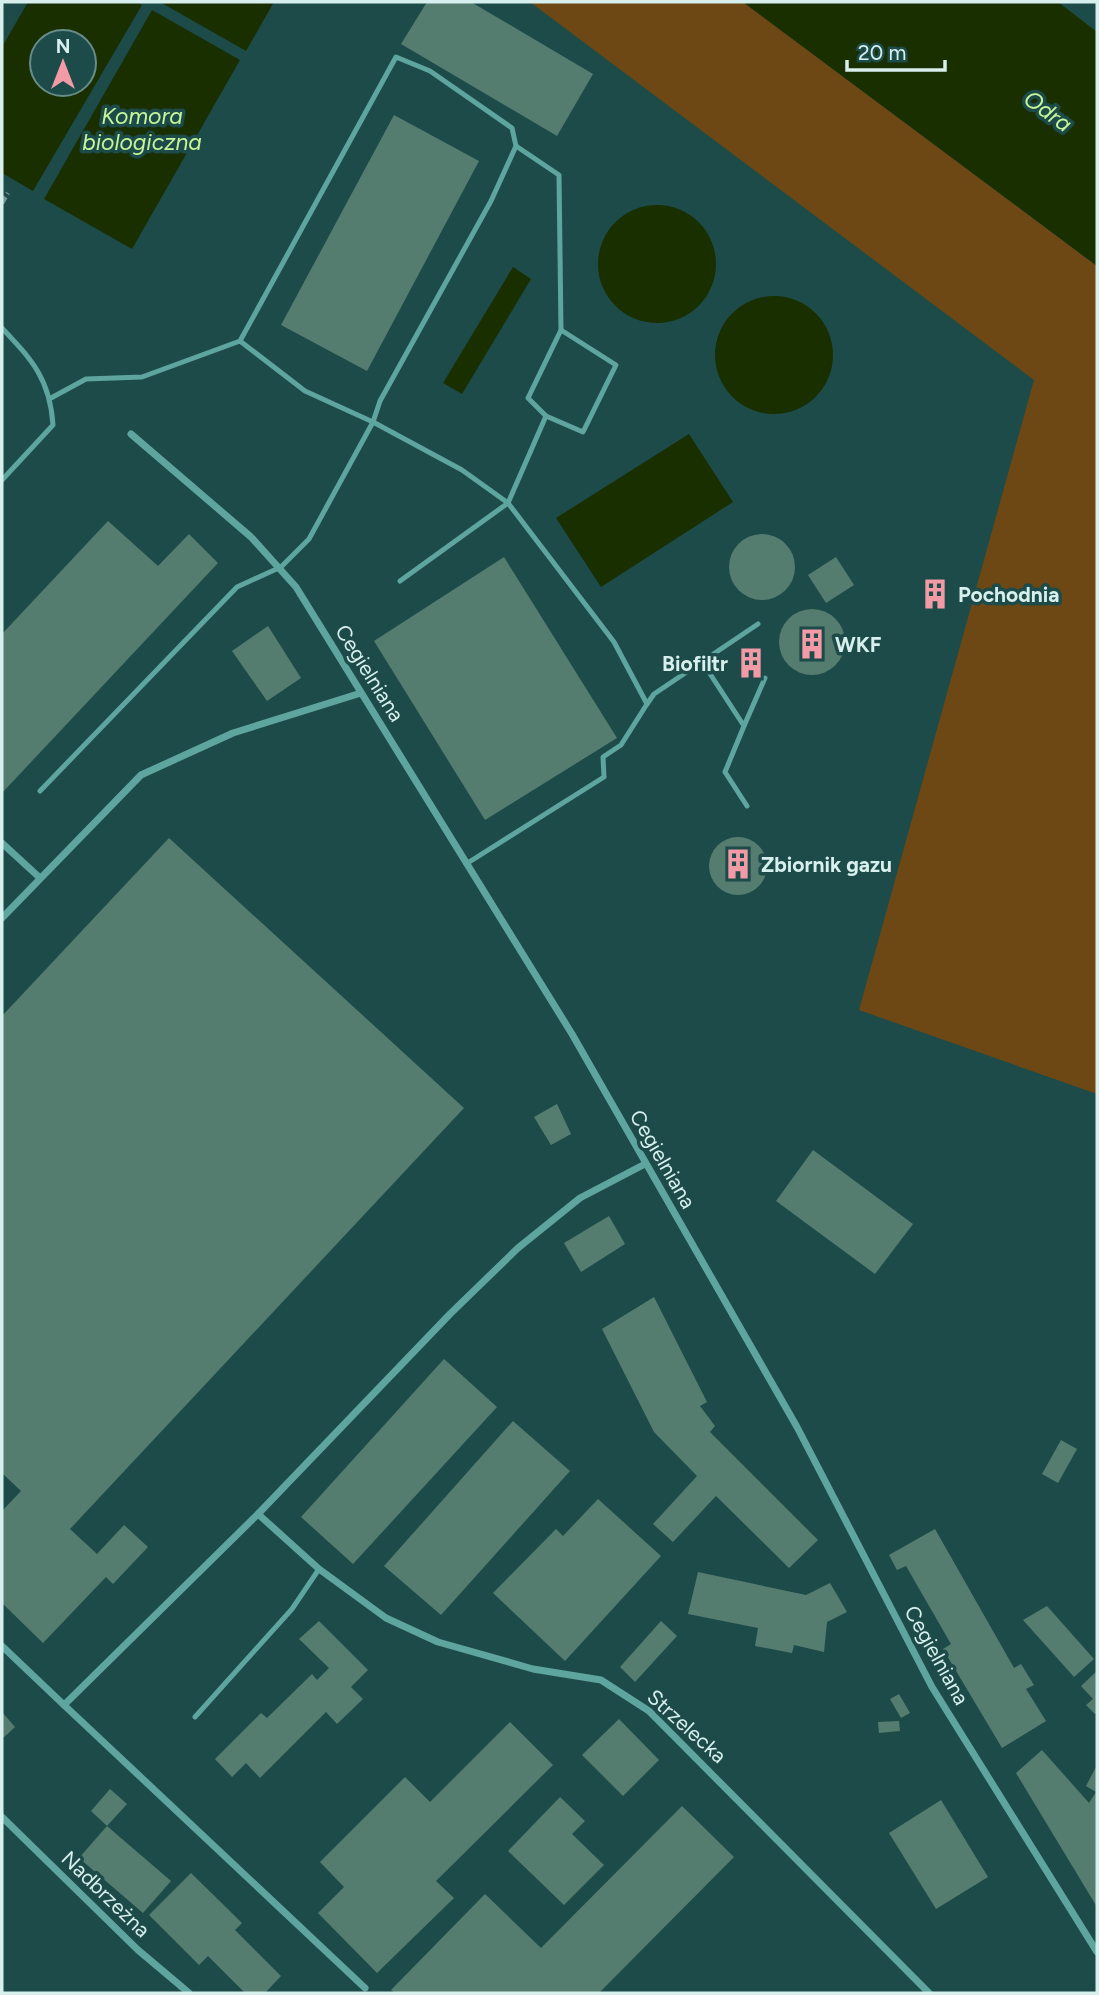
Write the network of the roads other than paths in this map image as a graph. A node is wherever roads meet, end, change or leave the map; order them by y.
1 (516, 146) junction
2 (2, 328) edge
3 (561, 330) junction
4 (240, 341) junction
5 (51, 398) junction
6 (547, 416) junction
7 (373, 422) junction
8 (131, 434) dead end
9 (2, 480) edge
10 (508, 503) junction
11 (281, 567) junction
12 (400, 581) dead end
13 (758, 624) dead end
14 (703, 663) junction
15 (765, 678) dead end
16 (361, 693) junction
17 (647, 704) junction
18 (744, 726) junction
19 (40, 791) dead end
20 (747, 806) dead end
21 (2, 843) edge
22 (466, 864) junction
23 (40, 878) junction
24 (2, 918) edge
25 (645, 1164) junction
26 (258, 1514) junction
27 (319, 1569) junction
28 (2, 1646) edge
29 (64, 1705) junction
30 (195, 1717) dead end
31 (2, 1817) edge
32 (1097, 1952) edge
33 (365, 1988) dead end
34 (189, 1993) edge
35 (929, 1993) edge

1 - 3 lane
1 - 4 lane
1 - 7 lane
2 - 5 lane
3 - 6 lane
3 - 6 lane
4 - 5 lane
4 - 7 lane
5 - 9 lane
6 - 10 lane
7 - 10 lane
7 - 11 lane
8 - 11 street, Cegielniana
10 - 12 lane
10 - 17 lane
11 - 16 street, Cegielniana
11 - 19 lane
13 - 14 lane
14 - 17 lane
14 - 18 lane
15 - 18 lane
16 - 22 street, Cegielniana
16 - 23 street
17 - 22 lane
18 - 20 lane
21 - 23 street
22 - 25 street, Cegielniana
23 - 24 street
25 - 26 street
25 - 32 street, Cegielniana
26 - 27 street, Strzelecka
26 - 29 street
27 - 30 lane
27 - 35 street, Strzelecka
28 - 29 street
29 - 33 street
31 - 34 street, Nadbrzeżna

